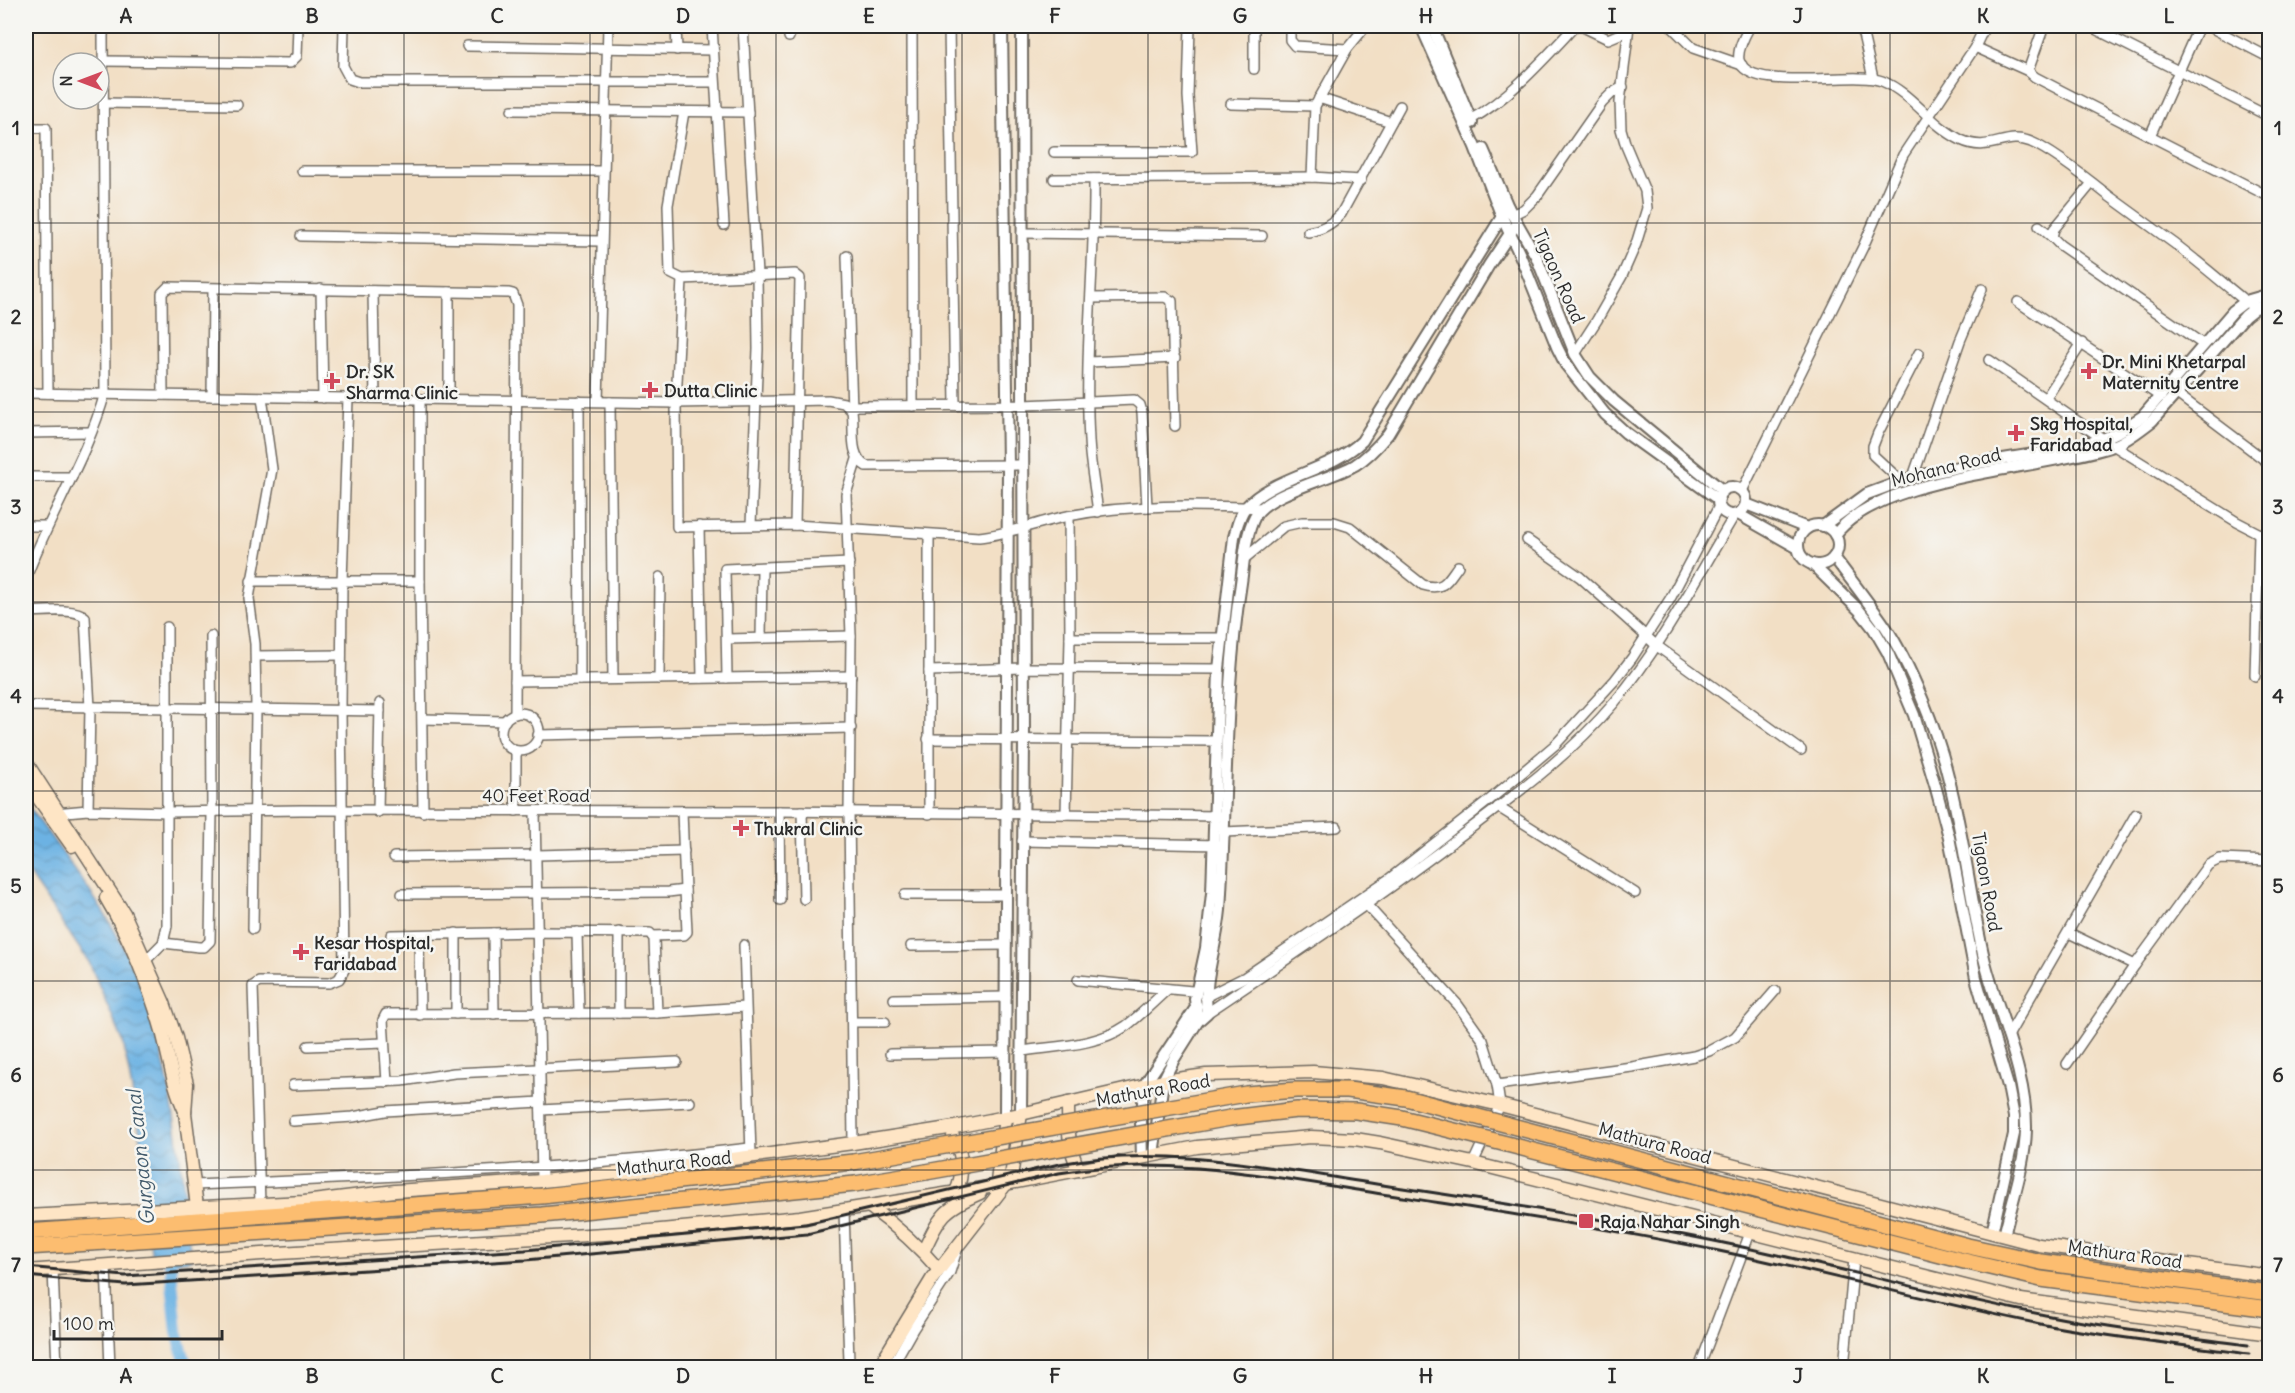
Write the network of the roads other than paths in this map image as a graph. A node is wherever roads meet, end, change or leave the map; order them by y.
1 (123, 26) edge
2 (298, 26) edge
3 (344, 26) edge
4 (608, 26) edge
5 (676, 26) edge
6 (712, 26) edge
7 (743, 26) edge
8 (789, 26) edge
9 (912, 26) edge
10 (950, 26) edge
11 (1002, 26) edge
12 (1022, 26) edge
13 (1191, 26) edge
14 (1254, 26) edge
15 (1290, 26) edge
16 (1366, 26) edge
17 (1421, 26) edge
18 (1432, 26) edge
19 (1575, 26) edge
20 (1671, 26) edge
21 (1750, 26) edge
22 (1861, 26) edge
23 (1985, 26) edge
24 (2044, 26) edge
25 (2089, 26) edge
26 (2199, 26) edge
27 (2208, 26) edge
28 (1628, 28) edge
29 (789, 37) dead end
30 (467, 46) dead end
31 (1975, 47) junction
32 (606, 49) junction
33 (1347, 49) junction
34 (677, 50) junction
35 (713, 50) junction
36 (103, 51) edge
37 (2270, 58) edge
38 (111, 61) edge
39 (1742, 65) junction
40 (1254, 69) dead end
41 (2028, 71) junction
42 (2179, 72) junction
43 (1873, 78) junction
44 (606, 81) junction
45 (714, 82) junction
46 (1623, 87) junction
47 (1317, 102) junction
48 (111, 103) edge
49 (1231, 104) dead end
50 (237, 105) dead end
51 (1400, 106) dead end
52 (512, 110) dead end
53 (104, 111) edge
54 (606, 112) junction
55 (684, 112) junction
56 (716, 112) junction
57 (748, 112) junction
58 (1928, 117) junction
59 (2270, 117) edge
60 (1470, 120) junction
61 (1392, 122) junction
62 (26, 128) edge
63 (2150, 136) junction
64 (1054, 152) dead end
65 (302, 171) dead end
66 (603, 171) junction
67 (1312, 177) junction
68 (1054, 179) dead end
69 (1094, 179) junction
70 (1360, 180) junction
71 (2092, 183) junction
72 (2270, 197) edge
73 (1510, 216) junction
74 (724, 225) dead end
75 (2039, 226) dead end
76 (1308, 232) dead end
77 (1022, 233) junction
78 (1095, 234) junction
79 (301, 236) dead end
80 (1262, 236) dead end
81 (1511, 237) junction
82 (2052, 237) junction
83 (601, 241) junction
84 (847, 256) dead end
85 (757, 275) junction
86 (682, 279) junction
87 (213, 289) junction
88 (1982, 289) dead end
89 (321, 290) junction
90 (373, 291) junction
91 (449, 292) junction
92 (2270, 294) edge
93 (1091, 298) junction
94 (2018, 302) dead end
95 (2251, 305) junction
96 (2270, 305) edge
97 (2082, 343) junction
98 (2204, 345) junction
99 (1919, 353) dead end
100 (1575, 354) junction
101 (1175, 358) junction
102 (1989, 360) dead end
103 (1089, 362) junction
104 (26, 393) edge
105 (48, 393) junction
106 (105, 393) junction
107 (2177, 393) junction
108 (163, 394) junction
109 (212, 396) junction
110 (262, 397) junction
111 (2161, 397) junction
112 (323, 398) junction
113 (348, 398) junction
114 (375, 398) junction
115 (449, 398) junction
116 (2046, 398) junction
117 (420, 399) junction
118 (515, 399) junction
119 (797, 399) junction
120 (579, 401) junction
121 (598, 401) junction
122 (756, 401) junction
123 (610, 402) junction
124 (1088, 402) junction
125 (676, 403) junction
126 (955, 405) junction
127 (1007, 405) junction
128 (1024, 405) junction
129 (913, 406) junction
130 (852, 408) junction
131 (1175, 426) dead end
132 (90, 432) junction
133 (26, 433) edge
134 (2103, 439) junction
135 (2115, 445) junction
136 (857, 459) junction
137 (2270, 464) edge
138 (1023, 465) junction
139 (1008, 466) junction
140 (26, 477) edge
141 (72, 477) junction
142 (1913, 477) junction
143 (1900, 481) junction
144 (1742, 491) junction
145 (1720, 499) junction
146 (1746, 504) junction
147 (1147, 507) junction
148 (1246, 507) junction
149 (1261, 508) junction
150 (1098, 512) junction
151 (1736, 515) junction
152 (1069, 516) junction
153 (751, 525) junction
154 (795, 525) junction
155 (26, 526) edge
156 (48, 526) junction
157 (699, 526) junction
158 (1023, 526) junction
159 (1823, 526) junction
160 (846, 528) junction
161 (1807, 528) junction
162 (1008, 532) junction
163 (2259, 534) junction
164 (929, 535) junction
165 (1835, 535) junction
166 (2270, 539) edge
167 (1527, 540) dead end
168 (1798, 548) junction
169 (30, 557) edge
170 (1834, 557) junction
171 (1245, 558) junction
172 (849, 563) junction
173 (1813, 565) junction
174 (1458, 566) dead end
175 (762, 568) junction
176 (660, 577) dead end
177 (26, 578) edge
178 (251, 581) junction
179 (420, 581) junction
180 (342, 582) junction
181 (26, 612) edge
182 (167, 627) dead end
183 (211, 636) dead end
184 (851, 636) junction
185 (1647, 636) junction
186 (761, 638) junction
187 (1070, 638) junction
188 (1223, 638) junction
189 (727, 639) junction
190 (1657, 646) junction
191 (341, 655) junction
192 (256, 656) junction
193 (1007, 668) junction
194 (1023, 668) junction
195 (1070, 668) junction
196 (1219, 669) junction
197 (929, 670) junction
198 (851, 676) junction
199 (2255, 676) dead end
200 (702, 678) junction
201 (727, 678) junction
202 (613, 679) junction
203 (659, 679) junction
204 (580, 680) junction
205 (515, 681) junction
206 (26, 706) edge
207 (90, 708) junction
208 (167, 709) junction
209 (212, 709) junction
210 (256, 710) junction
211 (341, 711) junction
212 (514, 714) junction
213 (423, 719) junction
214 (505, 721) junction
215 (851, 728) junction
216 (538, 735) junction
217 (928, 740) junction
218 (1024, 740) junction
219 (1069, 740) junction
220 (1007, 741) junction
221 (1215, 741) junction
222 (1801, 750) dead end
223 (516, 751) junction
224 (26, 762) edge
225 (26, 781) edge
226 (1498, 807) junction
227 (88, 810) junction
228 (255, 811) junction
229 (342, 811) junction
230 (516, 811) junction
231 (535, 811) junction
232 (681, 811) junction
233 (779, 811) junction
234 (802, 811) junction
235 (849, 811) junction
236 (169, 812) junction
237 (212, 812) junction
238 (378, 812) junction
239 (423, 812) junction
240 (55, 813) junction
241 (1022, 813) junction
242 (929, 814) junction
243 (1006, 814) junction
244 (1066, 814) junction
245 (2136, 814) dead end
246 (1219, 816) junction
247 (1958, 816) junction
248 (1945, 821) junction
249 (1336, 826) dead end
250 (1224, 831) junction
251 (1022, 841) junction
252 (1218, 845) junction
253 (684, 851) junction
254 (537, 855) junction
255 (394, 857) dead end
256 (2270, 861) edge
257 (685, 890) junction
258 (537, 892) junction
259 (1635, 893) dead end
260 (402, 894) dead end
261 (905, 895) dead end
262 (1006, 895) junction
263 (804, 899) dead end
264 (780, 900) dead end
265 (1363, 902) junction
266 (253, 929) dead end
267 (538, 932) junction
268 (577, 932) junction
269 (619, 932) junction
270 (456, 933) junction
271 (493, 933) junction
272 (2069, 933) junction
273 (391, 935) dead end
274 (419, 935) junction
275 (652, 936) junction
276 (163, 943) junction
277 (744, 945) dead end
278 (1006, 945) junction
279 (911, 946) dead end
280 (146, 960) junction
281 (2135, 965) junction
282 (1078, 980) dead end
283 (1168, 988) junction
284 (1192, 991) dead end
285 (1774, 992) dead end
286 (1006, 997) junction
287 (1205, 997) junction
288 (894, 999) dead end
289 (745, 1007) junction
290 (1196, 1007) junction
291 (579, 1013) junction
292 (619, 1013) junction
293 (657, 1013) junction
294 (1207, 1013) junction
295 (456, 1014) junction
296 (494, 1014) junction
297 (538, 1014) junction
298 (420, 1015) junction
299 (852, 1022) junction
300 (885, 1022) dead end
301 (1198, 1022) junction
302 (2008, 1036) junction
303 (384, 1043) junction
304 (308, 1046) dead end
305 (1022, 1051) junction
306 (1006, 1052) junction
307 (890, 1054) dead end
308 (677, 1062) dead end
309 (2067, 1064) dead end
310 (540, 1069) junction
311 (1163, 1081) junction
312 (387, 1082) junction
313 (1145, 1084) junction
314 (293, 1085) dead end
315 (1497, 1085) junction
316 (690, 1102) dead end
317 (1068, 1103) junction
318 (1500, 1105) junction
319 (541, 1106) junction
320 (185, 1113) junction
321 (1021, 1114) junction
322 (1005, 1117) junction
323 (293, 1121) dead end
324 (947, 1128) junction
325 (853, 1143) junction
326 (751, 1152) junction
327 (1148, 1156) junction
328 (1473, 1163) junction
329 (541, 1166) junction
330 (1079, 1170) junction
331 (542, 1181) junction
332 (259, 1183) junction
333 (195, 1185) junction
334 (999, 1189) junction
335 (956, 1192) junction
336 (260, 1204) junction
337 (870, 1206) junction
338 (844, 1211) junction
339 (26, 1216) edge
340 (193, 1218) junction
341 (26, 1232) edge
342 (1750, 1233) junction
343 (1998, 1234) junction
344 (958, 1245) junction
345 (26, 1247) edge
346 (923, 1252) junction
347 (1854, 1259) junction
348 (106, 1266) junction
349 (53, 1269) junction
350 (26, 1271) edge
351 (935, 1275) junction
352 (2270, 1276) edge
353 (2270, 1293) edge
354 (2270, 1309) edge
355 (2270, 1334) edge
356 (57, 1368) edge
357 (110, 1368) edge
358 (847, 1368) edge
359 (878, 1368) edge
360 (891, 1368) edge
361 (1699, 1368) edge
362 (1844, 1368) edge

1 - 36 street
2 - 38 street
3 - 44 street
4 - 32 street
5 - 34 street
6 - 35 street
7 - 57 street
8 - 29 street
9 - 129 street
10 - 126 street
11 - 127 street
12 - 77 street
13 - 64 street
14 - 40 street
15 - 33 street
16 - 33 street
17 - 73 street
18 - 60 street, Tigaon Road
19 - 28 street
19 - 60 street
20 - 39 street
21 - 39 street
22 - 43 street
23 - 31 street
24 - 41 street
25 - 42 street
26 - 42 street
27 - 37 street
28 - 46 street
30 - 32 street
31 - 41 street
31 - 58 street
32 - 34 street
32 - 44 street
33 - 47 street
34 - 35 street
35 - 45 street
39 - 43 street
41 - 63 street
42 - 59 street
42 - 63 street
43 - 58 street
44 - 45 street
44 - 54 street
45 - 56 street
46 - 73 street
46 - 100 street
47 - 49 street
47 - 61 street
47 - 67 street
48 - 50 street
51 - 61 street
52 - 54 street
53 - 106 street
54 - 55 street
54 - 66 street
55 - 56 street
55 - 86 street
56 - 57 street
56 - 74 street
57 - 85 street
58 - 71 street
58 - 144 street
60 - 73 street, Tigaon Road
61 - 70 street
62 - 105 street
63 - 72 street
65 - 66 street
66 - 83 street
67 - 69 street
67 - 70 street
68 - 69 street
69 - 78 street
70 - 76 street
71 - 82 street
71 - 95 street
73 - 81 street
73 - 100 street, Tigaon Road
73 - 148 street
75 - 82 street
77 - 78 street
77 - 128 street
78 - 80 street
78 - 93 street
79 - 83 street
81 - 145 street, Tigaon Road
81 - 149 street
82 - 98 street
83 - 121 street
84 - 130 street
85 - 86 street
85 - 119 street
85 - 122 street
86 - 125 street
87 - 89 street
87 - 108 street
87 - 109 street
88 - 142 street
89 - 90 street
89 - 112 street
90 - 91 street
90 - 114 street
91 - 115 street
91 - 118 street
92 - 95 street, Mohana Road
93 - 101 street
93 - 103 street
94 - 97 street
95 - 96 street
95 - 98 street, Mohana Road
95 - 107 street, Mohana Road
97 - 111 street
97 - 116 street
98 - 111 street, Mohana Road
99 - 143 street
100 - 145 street, Tigaon Road
101 - 103 street
101 - 131 street
102 - 116 street
103 - 124 street
104 - 105 street
105 - 106 street
106 - 108 street
106 - 132 street
107 - 135 street, Mohana Road
107 - 137 street
108 - 109 street
109 - 110 street
110 - 112 street
110 - 178 street
111 - 134 street, Mohana Road
112 - 113 street
113 - 114 street
113 - 180 street
114 - 117 street
115 - 117 street
115 - 118 street
116 - 134 street
117 - 179 street
118 - 120 street
118 - 205 street
119 - 122 street
119 - 130 street
119 - 154 street
120 - 121 street
120 - 204 street
121 - 123 street
122 - 125 street
122 - 153 street
123 - 125 street
123 - 202 street
124 - 128 street
124 - 147 street
124 - 150 street
125 - 157 street
126 - 127 street
126 - 129 street
127 - 128 street
127 - 139 street
128 - 138 street
129 - 130 street
130 - 136 street
132 - 133 street
132 - 141 street
134 - 135 street
134 - 142 street, Mohana Road
135 - 163 street
135 - 165 street, Mohana Road
136 - 139 street
136 - 160 street
138 - 139 street
138 - 158 street
139 - 162 street
140 - 141 street
141 - 156 street
142 - 143 street, Mohana Road
143 - 159 street, Mohana Road
144 - 145 street
144 - 146 street
145 - 151 street
145 - 185 street
146 - 151 street
146 - 161 street
147 - 148 street
147 - 150 street
148 - 149 street
148 - 188 street
149 - 171 street
150 - 152 street
151 - 168 street
151 - 190 street
152 - 158 street
152 - 187 street
153 - 154 street
153 - 157 street
154 - 160 street
155 - 156 street
156 - 169 street
157 - 200 street
158 - 162 street
158 - 194 street
159 - 161 street
159 - 165 street
160 - 164 street
160 - 172 street
161 - 168 street
162 - 164 street
162 - 193 street
163 - 166 street
163 - 199 street
164 - 197 street
165 - 170 street
167 - 185 street
168 - 173 street
169 - 177 street
170 - 173 street
170 - 247 street, Tigaon Road
171 - 174 street
171 - 246 street
172 - 175 street
172 - 184 street
173 - 248 street, Tigaon Road
175 - 186 street
175 - 189 street
176 - 203 street
178 - 180 street
178 - 192 street
179 - 180 street
179 - 213 street
180 - 191 street
181 - 207 street
182 - 208 street
183 - 209 street
184 - 186 street
184 - 198 street
185 - 190 street
185 - 265 street
186 - 189 street
187 - 188 street
187 - 195 street
188 - 196 street
189 - 201 street
190 - 222 street
190 - 226 street
191 - 192 street
191 - 211 street
192 - 210 street
193 - 194 street
193 - 197 street
193 - 220 street
194 - 195 street
194 - 218 street
195 - 196 street
195 - 219 street
196 - 221 street
197 - 217 street
198 - 201 street
198 - 215 street
200 - 201 street
200 - 203 street
202 - 203 street
202 - 204 street
204 - 205 street
205 - 212 street
206 - 207 street
207 - 208 street
207 - 227 street
208 - 209 street
208 - 236 street
209 - 210 street
209 - 237 street
210 - 211 street
210 - 228 street
211 - 229 street
211 - 238 street
212 - 214 street
212 - 216 street
213 - 214 street
213 - 239 street
214 - 223 street
215 - 216 street
215 - 235 street
216 - 223 street
217 - 220 street
217 - 242 street
218 - 219 street
218 - 220 street
218 - 241 street
219 - 221 street
219 - 244 street
220 - 243 street
221 - 246 street
223 - 230 street
224 - 240 main road
225 - 240 main road
226 - 259 street
226 - 265 street
227 - 236 street, 40 Feet Road
227 - 240 street, 40 Feet Road
228 - 229 street, 40 Feet Road
228 - 237 street, 40 Feet Road
228 - 266 street
229 - 238 street, 40 Feet Road
229 - 332 street
230 - 231 street, 40 Feet Road
230 - 239 street, 40 Feet Road
231 - 232 street, 40 Feet Road
231 - 254 street
232 - 233 street, 40 Feet Road
232 - 253 street
233 - 234 street, 40 Feet Road
233 - 264 street
234 - 235 street, 40 Feet Road
234 - 263 street
235 - 242 street, 40 Feet Road
235 - 299 street
236 - 237 street, 40 Feet Road
236 - 276 street
237 - 276 street
238 - 239 street, 40 Feet Road
240 - 280 main road
240 - 320 main road
241 - 243 street, 40 Feet Road
241 - 244 street, 40 Feet Road
241 - 251 street
242 - 243 street, 40 Feet Road
243 - 262 street
244 - 246 street, 40 Feet Road
245 - 272 street
246 - 250 street
246 - 252 street
247 - 248 street
247 - 302 street, Tigaon Road
248 - 343 street, Tigaon Road
249 - 250 street
250 - 252 street
251 - 252 street
251 - 305 street
252 - 287 street
252 - 290 street
253 - 254 street
253 - 257 street
254 - 255 street
254 - 258 street
256 - 281 street
257 - 258 street
257 - 275 street
258 - 260 street
258 - 267 street
261 - 262 street
262 - 278 street
265 - 287 street
265 - 294 street
265 - 315 street
267 - 268 street
267 - 271 street
267 - 297 street
268 - 269 street
268 - 291 street
269 - 275 street
269 - 292 street
270 - 271 street
270 - 274 street
270 - 295 street
271 - 296 street
272 - 281 street
272 - 302 street
273 - 274 street
274 - 298 street
275 - 293 street
276 - 280 street
277 - 289 street
278 - 279 street
278 - 286 street
280 - 320 main road
281 - 309 street
282 - 283 street
283 - 284 street
283 - 305 street
285 - 315 street
286 - 288 street
286 - 306 street
287 - 290 street
287 - 294 street
289 - 293 street
289 - 326 street
290 - 301 street
290 - 313 street
291 - 292 street
291 - 297 street
292 - 293 street
294 - 301 street
295 - 296 street
295 - 298 street
296 - 297 street
297 - 310 street
298 - 303 street
299 - 300 street
299 - 325 street
301 - 311 street
302 - 343 street, Tigaon Road
303 - 304 street
303 - 312 street
305 - 321 street
306 - 307 street
306 - 322 street
308 - 310 street
310 - 312 street
310 - 319 street
311 - 313 main road
311 - 318 main road
311 - 327 street
312 - 314 street
313 - 317 main road
313 - 327 street
315 - 318 street
316 - 319 street
317 - 321 main road
317 - 330 main road
318 - 328 street
318 - 343 main road
319 - 323 street
319 - 329 street
320 - 333 main road
321 - 322 main road
321 - 334 main road
322 - 324 main road
322 - 334 main road
324 - 325 main road
324 - 335 main road
325 - 326 main road
326 - 329 street
326 - 331 main road
327 - 328 main road
327 - 330 main road
328 - 342 main road
329 - 331 street
329 - 332 street
330 - 334 main road
331 - 336 main road
332 - 333 street
332 - 336 street
333 - 340 main road
334 - 335 main road
334 - 344 main road
334 - 346 main road
335 - 337 main road
336 - 340 main road
337 - 338 main road
337 - 346 main road
338 - 348 main road
338 - 358 street
339 - 340 main road
340 - 341 highway, Mathura Road
340 - 345 highway, Mathura Road
340 - 353 highway, Mathura Road, bridge
340 - 354 highway, Mathura Road, bridge
342 - 347 main road
342 - 361 street
343 - 352 main road
344 - 351 main road
344 - 360 street
346 - 351 main road
347 - 355 main road
347 - 362 street
348 - 349 main road
348 - 357 street
349 - 350 main road
349 - 356 street
351 - 359 main road

